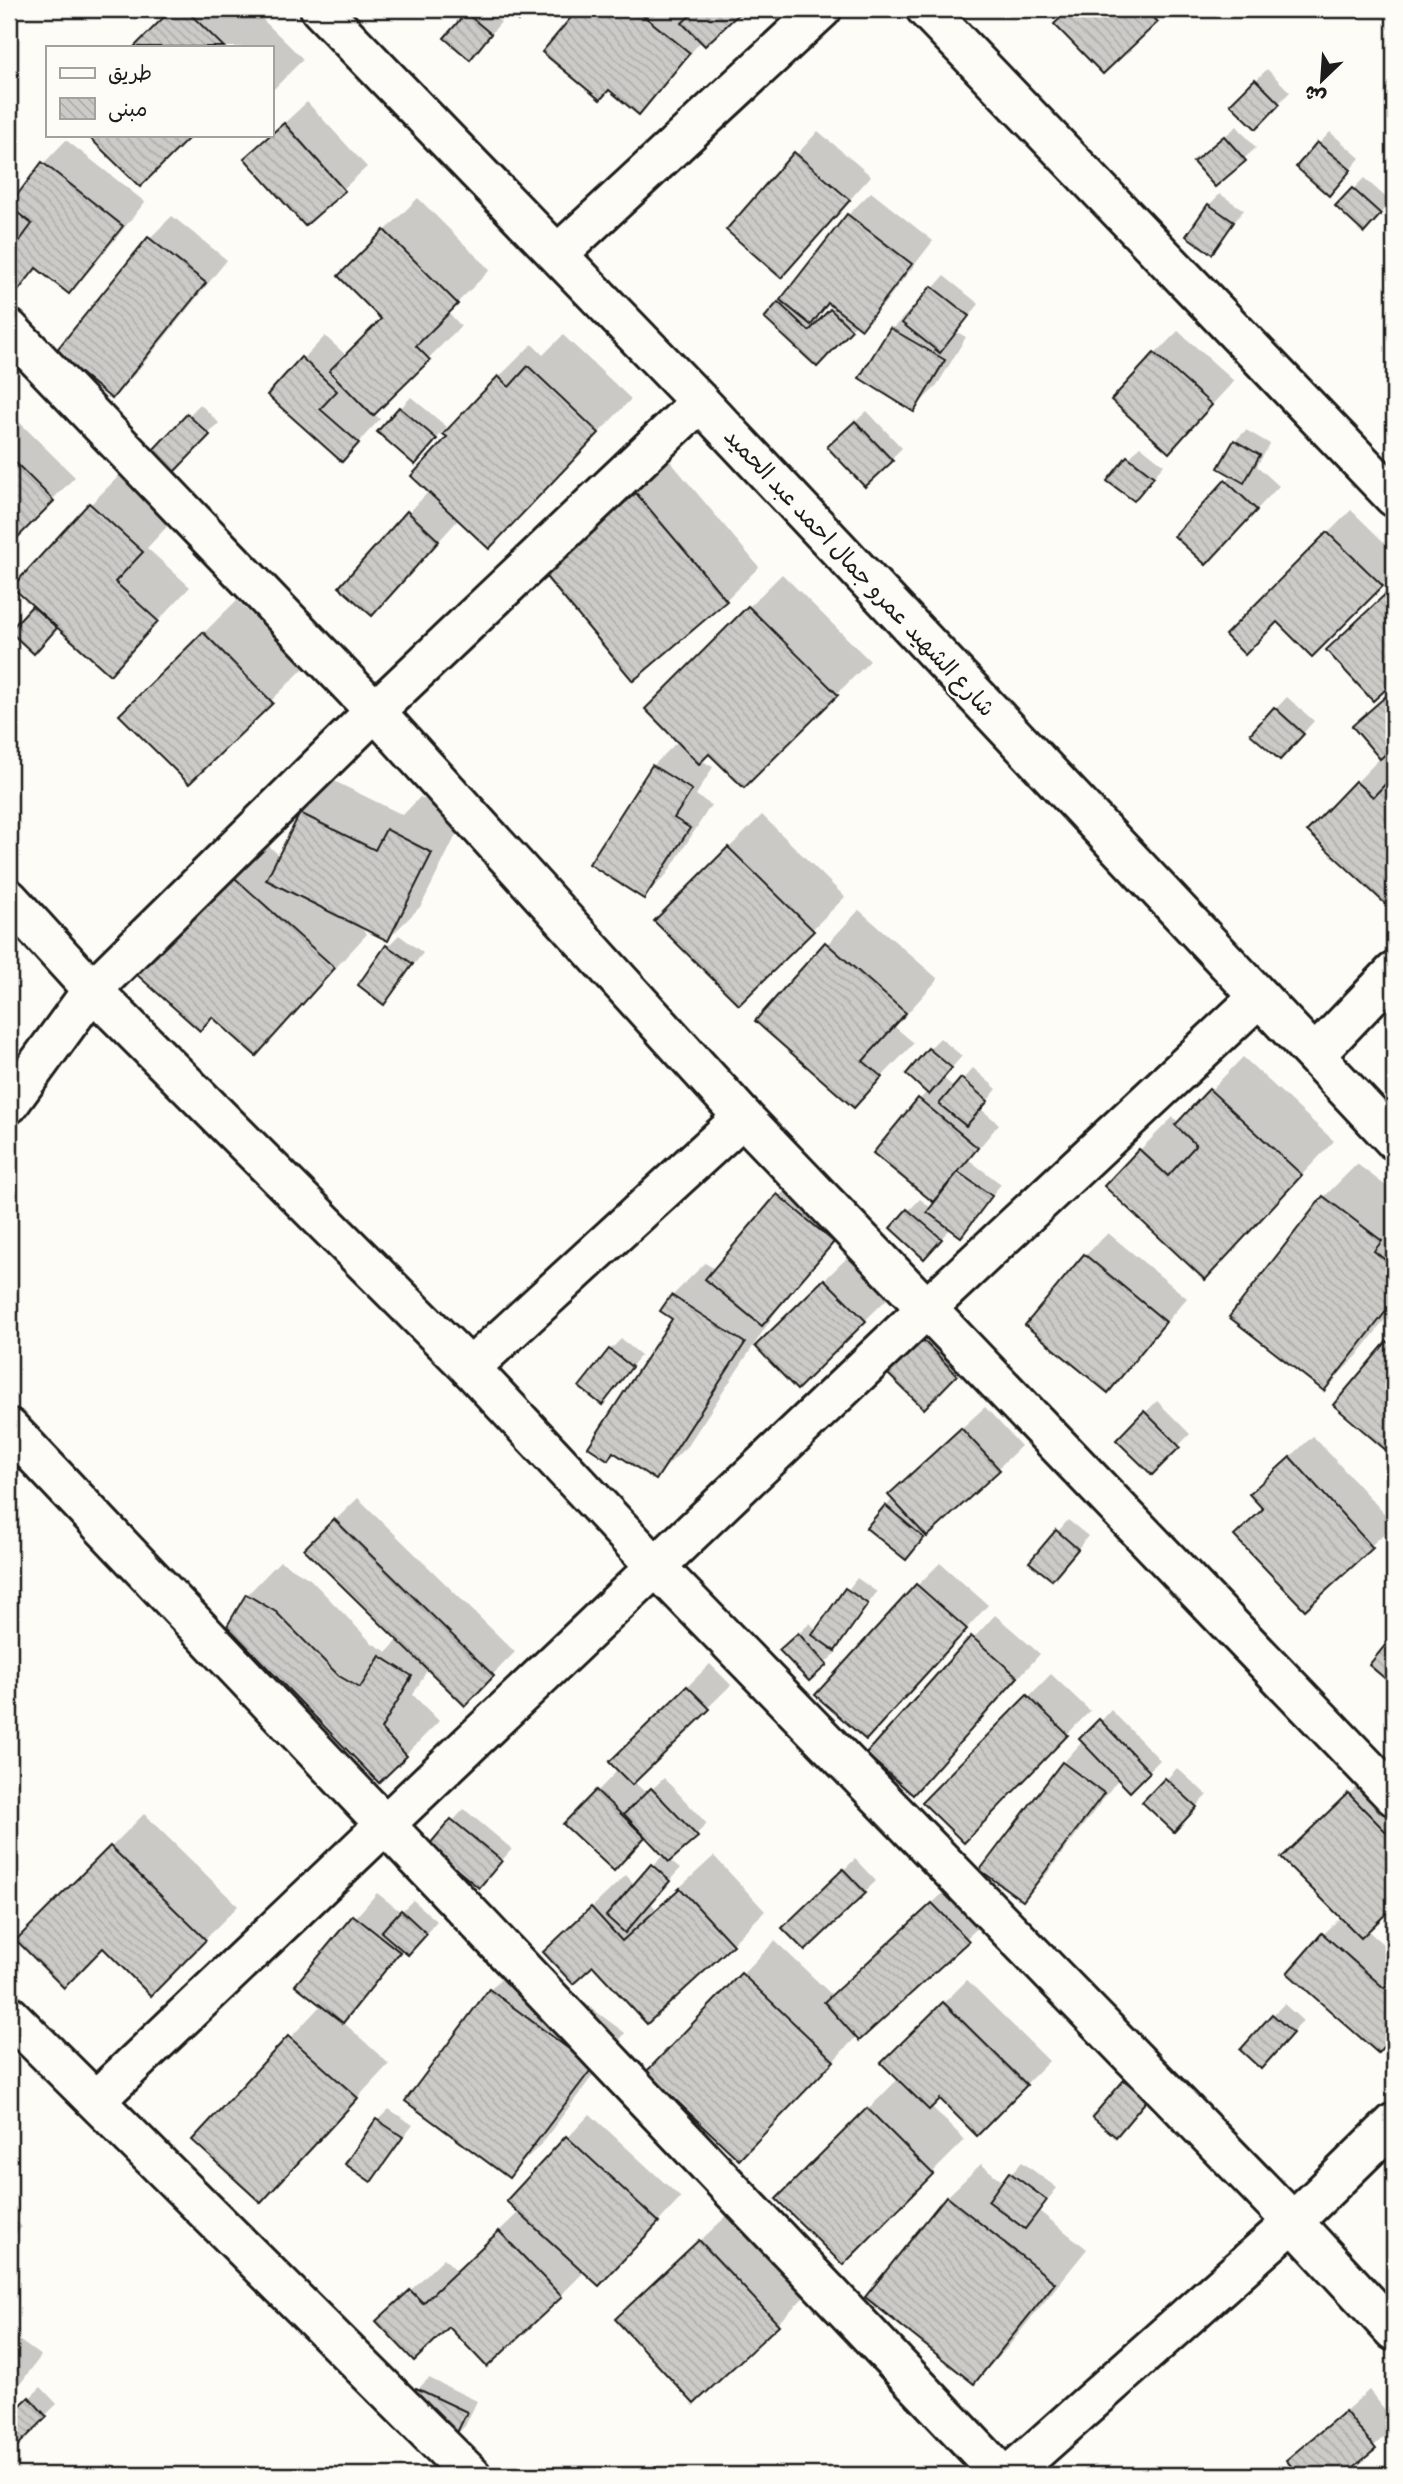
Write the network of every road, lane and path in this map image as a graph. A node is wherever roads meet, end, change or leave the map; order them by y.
1 (320, 9) edge
2 (822, 9) edge
3 (926, 9) edge
4 (558, 254) junction
5 (9, 329) edge
6 (700, 402) junction
7 (1394, 497) edge
8 (375, 712) junction
9 (9, 899) edge
10 (1394, 972) edge
11 (92, 990) junction
12 (1259, 997) junction
13 (1315, 1055) junction
14 (9, 1104) edge
15 (743, 1116) junction
16 (1394, 1140) edge
17 (926, 1309) junction
18 (470, 1368) junction
19 (9, 1428) edge
20 (657, 1568) junction
21 (1394, 1796) edge
22 (384, 1824) junction
23 (9, 2015) edge
24 (96, 2100) junction
25 (1394, 2123) edge
26 (1293, 2222) junction
27 (1394, 2331) edge
28 (471, 2475) edge
29 (1002, 2475) edge
30 (1009, 2475) edge

1 - 4 street, شارع الشهيد عمرو جمال احمد عبد الحميد
2 - 4 street
3 - 7 street
4 - 6 street, شارع الشهيد عمرو جمال احمد عبد الحميد
5 - 8 street
6 - 8 street
6 - 12 street, شارع الشهيد عمرو جمال احمد عبد الحميد
8 - 11 street
8 - 15 street
9 - 11 street
10 - 13 street
11 - 14 street
11 - 18 street
12 - 13 street, شارع الشهيد عمرو جمال احمد عبد الحميد
12 - 17 street
13 - 16 street, شارع الشهيد عمرو جمال احمد عبد الحميد
15 - 17 street
15 - 18 street
17 - 20 street
17 - 21 street
18 - 20 street
19 - 22 street
20 - 22 street
20 - 26 street
22 - 24 street
22 - 29 street
23 - 24 street
24 - 28 street
25 - 26 street
26 - 27 street
26 - 30 street

